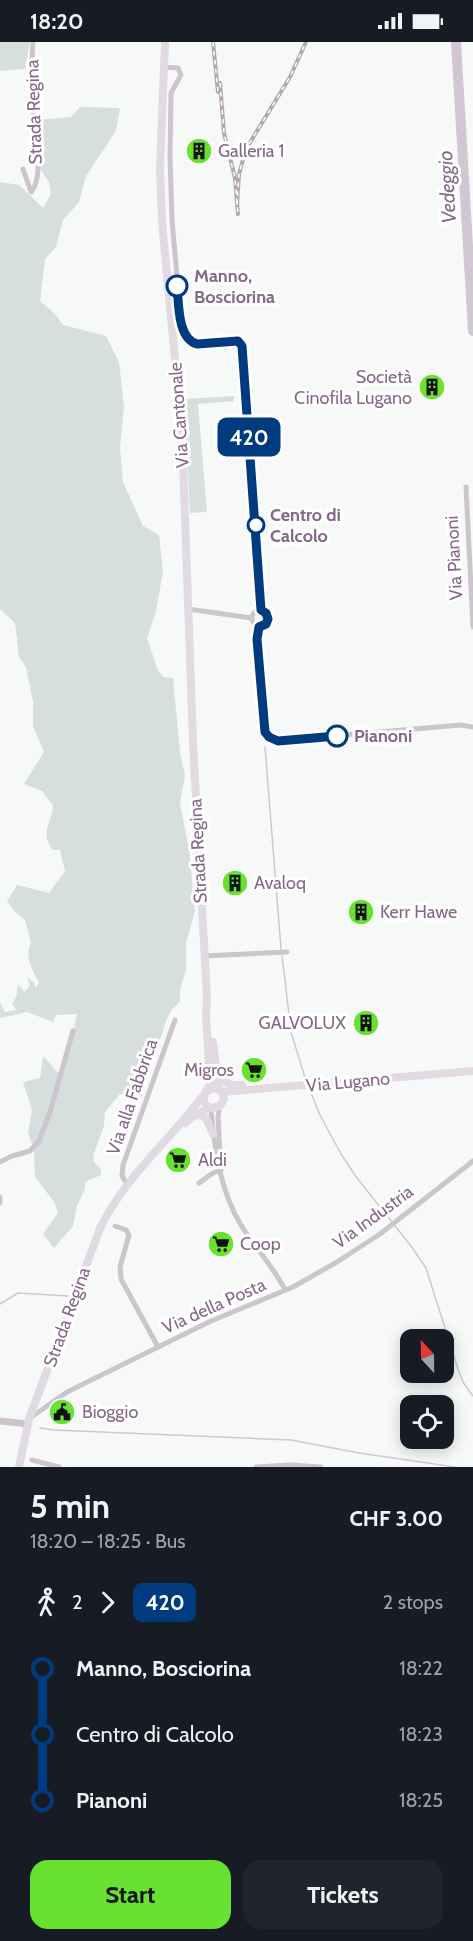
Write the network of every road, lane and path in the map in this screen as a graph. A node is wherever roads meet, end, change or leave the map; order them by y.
1 (33, 42) edge
2 (165, 42) edge
3 (164, 67) junction
4 (23, 169) dead end
5 (466, 487) dead end
6 (187, 609) junction
7 (261, 610) junction
8 (251, 618) junction
9 (259, 627) junction
10 (473, 627) edge
11 (473, 727) edge
12 (287, 952) dead end
13 (204, 956) junction
14 (207, 997) junction
15 (175, 1020) dead end
16 (73, 1031) dead end
17 (207, 1036) junction
18 (215, 1065) junction
19 (472, 1072) edge
20 (288, 1086) junction
21 (309, 1086) junction
22 (205, 1092) junction
23 (221, 1097) junction
24 (210, 1108) junction
25 (189, 1120) junction
26 (213, 1134) junction
27 (148, 1157) junction
28 (473, 1161) edge
29 (0, 1162) edge
30 (220, 1167) junction
31 (135, 1175) junction
32 (199, 1183) dead end
33 (128, 1184) junction
34 (0, 1197) edge
35 (0, 1203) edge
36 (115, 1226) dead end
37 (285, 1290) junction
38 (158, 1347) junction
39 (0, 1421) edge
40 (28, 1421) junction
41 (32, 1460) dead end
42 (19, 1467) edge
43 (59, 1467) edge
44 (256, 1467) edge
45 (321, 1467) edge

1 - 4 street, Strada Regina
2 - 3 main road, Via Cantonale
3 - 6 main road, Via Cantonale
3 - 7 street
5 - 10 street, Via Pianoni
6 - 8 street
6 - 13 main road, Strada Regina
7 - 8 street
7 - 9 street
8 - 9 street
9 - 11 street
12 - 13 street
13 - 14 main road, Strada Regina
14 - 17 main road, Strada Regina
14 - 18 main road
15 - 33 street, Via alla Fabbrica
16 - 29 street
17 - 22 main road, Strada Regina
17 - 27 main road
18 - 20 main road
18 - 23 main road
19 - 21 main road, Via Lugano
20 - 21 main road, Via Lugano
20 - 23 main road, Via Lugano
21 - 23 main road
22 - 23 main road
22 - 24 main road
22 - 27 main road, Strada Regina
23 - 24 main road
23 - 30 street, Via della Posta
24 - 25 main road, Strada Regina
24 - 26 street, Via della Posta
25 - 26 main road
25 - 31 main road, Strada Regina
26 - 30 street, Via della Posta
27 - 31 main road, Strada Regina
28 - 37 street, Via Industria
30 - 32 street
30 - 37 street, Via della Posta
31 - 33 main road, Strada Regina
33 - 40 main road, Strada Regina
34 - 35 street
36 - 38 street
37 - 38 street, Via della Posta
38 - 40 street, Via della Posta
39 - 40 street
40 - 42 main road, Strada Regina
41 - 43 street
44 - 45 street

